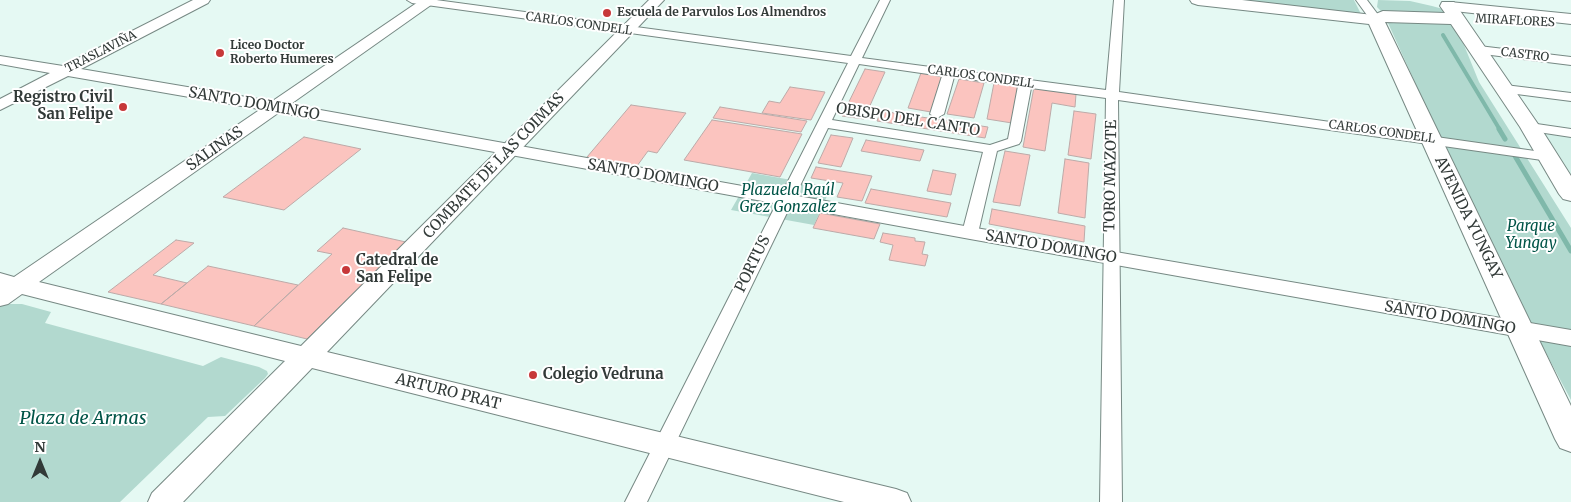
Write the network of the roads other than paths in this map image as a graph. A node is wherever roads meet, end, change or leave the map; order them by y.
1 (202, 0) edge
2 (657, 0) edge
3 (885, 0) edge
4 (1119, 0) edge
5 (1198, 0) edge
6 (1361, 0) edge
7 (423, 1) edge
8 (1422, 2) dead end
9 (1451, 8) edge
10 (1377, 12) edge
11 (1571, 18) edge
12 (1571, 25) edge
13 (628, 31) junction
14 (1479, 50) junction
15 (0, 60) edge
16 (855, 60) junction
17 (1571, 60) edge
18 (65, 71) junction
19 (949, 73) junction
20 (1025, 84) junction
21 (1505, 89) junction
22 (1112, 95) junction
23 (1571, 96) edge
24 (0, 105) edge
25 (276, 107) junction
26 (937, 114) dead end
27 (824, 122) junction
28 (1530, 128) junction
29 (1571, 133) edge
30 (1430, 139) junction
31 (991, 149) junction
32 (509, 150) junction
33 (1549, 157) junction
34 (1571, 194) edge
35 (785, 199) junction
36 (970, 233) junction
37 (1111, 258) junction
38 (6, 288) edge
39 (1522, 331) junction
40 (1571, 338) edge
41 (308, 357) junction
42 (1571, 439) edge
43 (663, 445) junction
44 (163, 502) edge
45 (636, 502) edge
46 (896, 502) edge
47 (1111, 502) edge

1 - 18 street, TRASLAVIÑA
2 - 13 main road, COMBATE DE LAS COIMAS
3 - 16 street, PORTUS
4 - 22 street, TORO MAZOTE
5 - 10 main road
6 - 10 street, AVENIDA YUNGAY
7 - 13 street, CARLOS CONDELL
7 - 25 main road, SALINAS
8 - 9 main road
9 - 10 main road
9 - 11 main road, MIRAFLORES
9 - 12 main road, MIRAFLORES
9 - 14 main road
10 - 30 main road, AVENIDA YUNGAY
13 - 16 street, CARLOS CONDELL
13 - 32 main road, COMBATE DE LAS COIMAS
14 - 17 street, CASTRO
14 - 21 main road
15 - 18 street, SANTO DOMINGO
16 - 19 street, CARLOS CONDELL
16 - 27 street, PORTUS
18 - 24 street, TRASLAVIÑA
18 - 25 street, SANTO DOMINGO
19 - 20 street, CARLOS CONDELL
19 - 26 street
20 - 22 street, CARLOS CONDELL
20 - 31 street
21 - 23 street
21 - 28 main road
22 - 30 street, CARLOS CONDELL
22 - 37 street, TORO MAZOTE
25 - 32 street, SANTO DOMINGO
25 - 38 main road, SALINAS
27 - 31 street, OBISPO DEL CANTO
27 - 35 street, PORTUS
28 - 29 street
28 - 33 main road
30 - 33 street, CARLOS CONDELL
30 - 39 main road, AVENIDA YUNGAY
31 - 36 street, OBISPO DEL CANTO
32 - 35 street, SANTO DOMINGO
32 - 41 main road, COMBATE DE LAS COIMAS
33 - 34 main road
35 - 36 street, SANTO DOMINGO
35 - 43 street, PORTUS
36 - 37 street, SANTO DOMINGO
37 - 39 street, SANTO DOMINGO
37 - 47 street, TORO MAZOTE
38 - 41 main road, ARTURO PRAT
39 - 40 street, SANTO DOMINGO
39 - 42 main road, AVENIDA YUNGAY
41 - 43 main road, ARTURO PRAT
41 - 44 main road, COMBATE DE LAS COIMAS
43 - 45 street, PORTUS
43 - 46 main road, ARTURO PRAT

